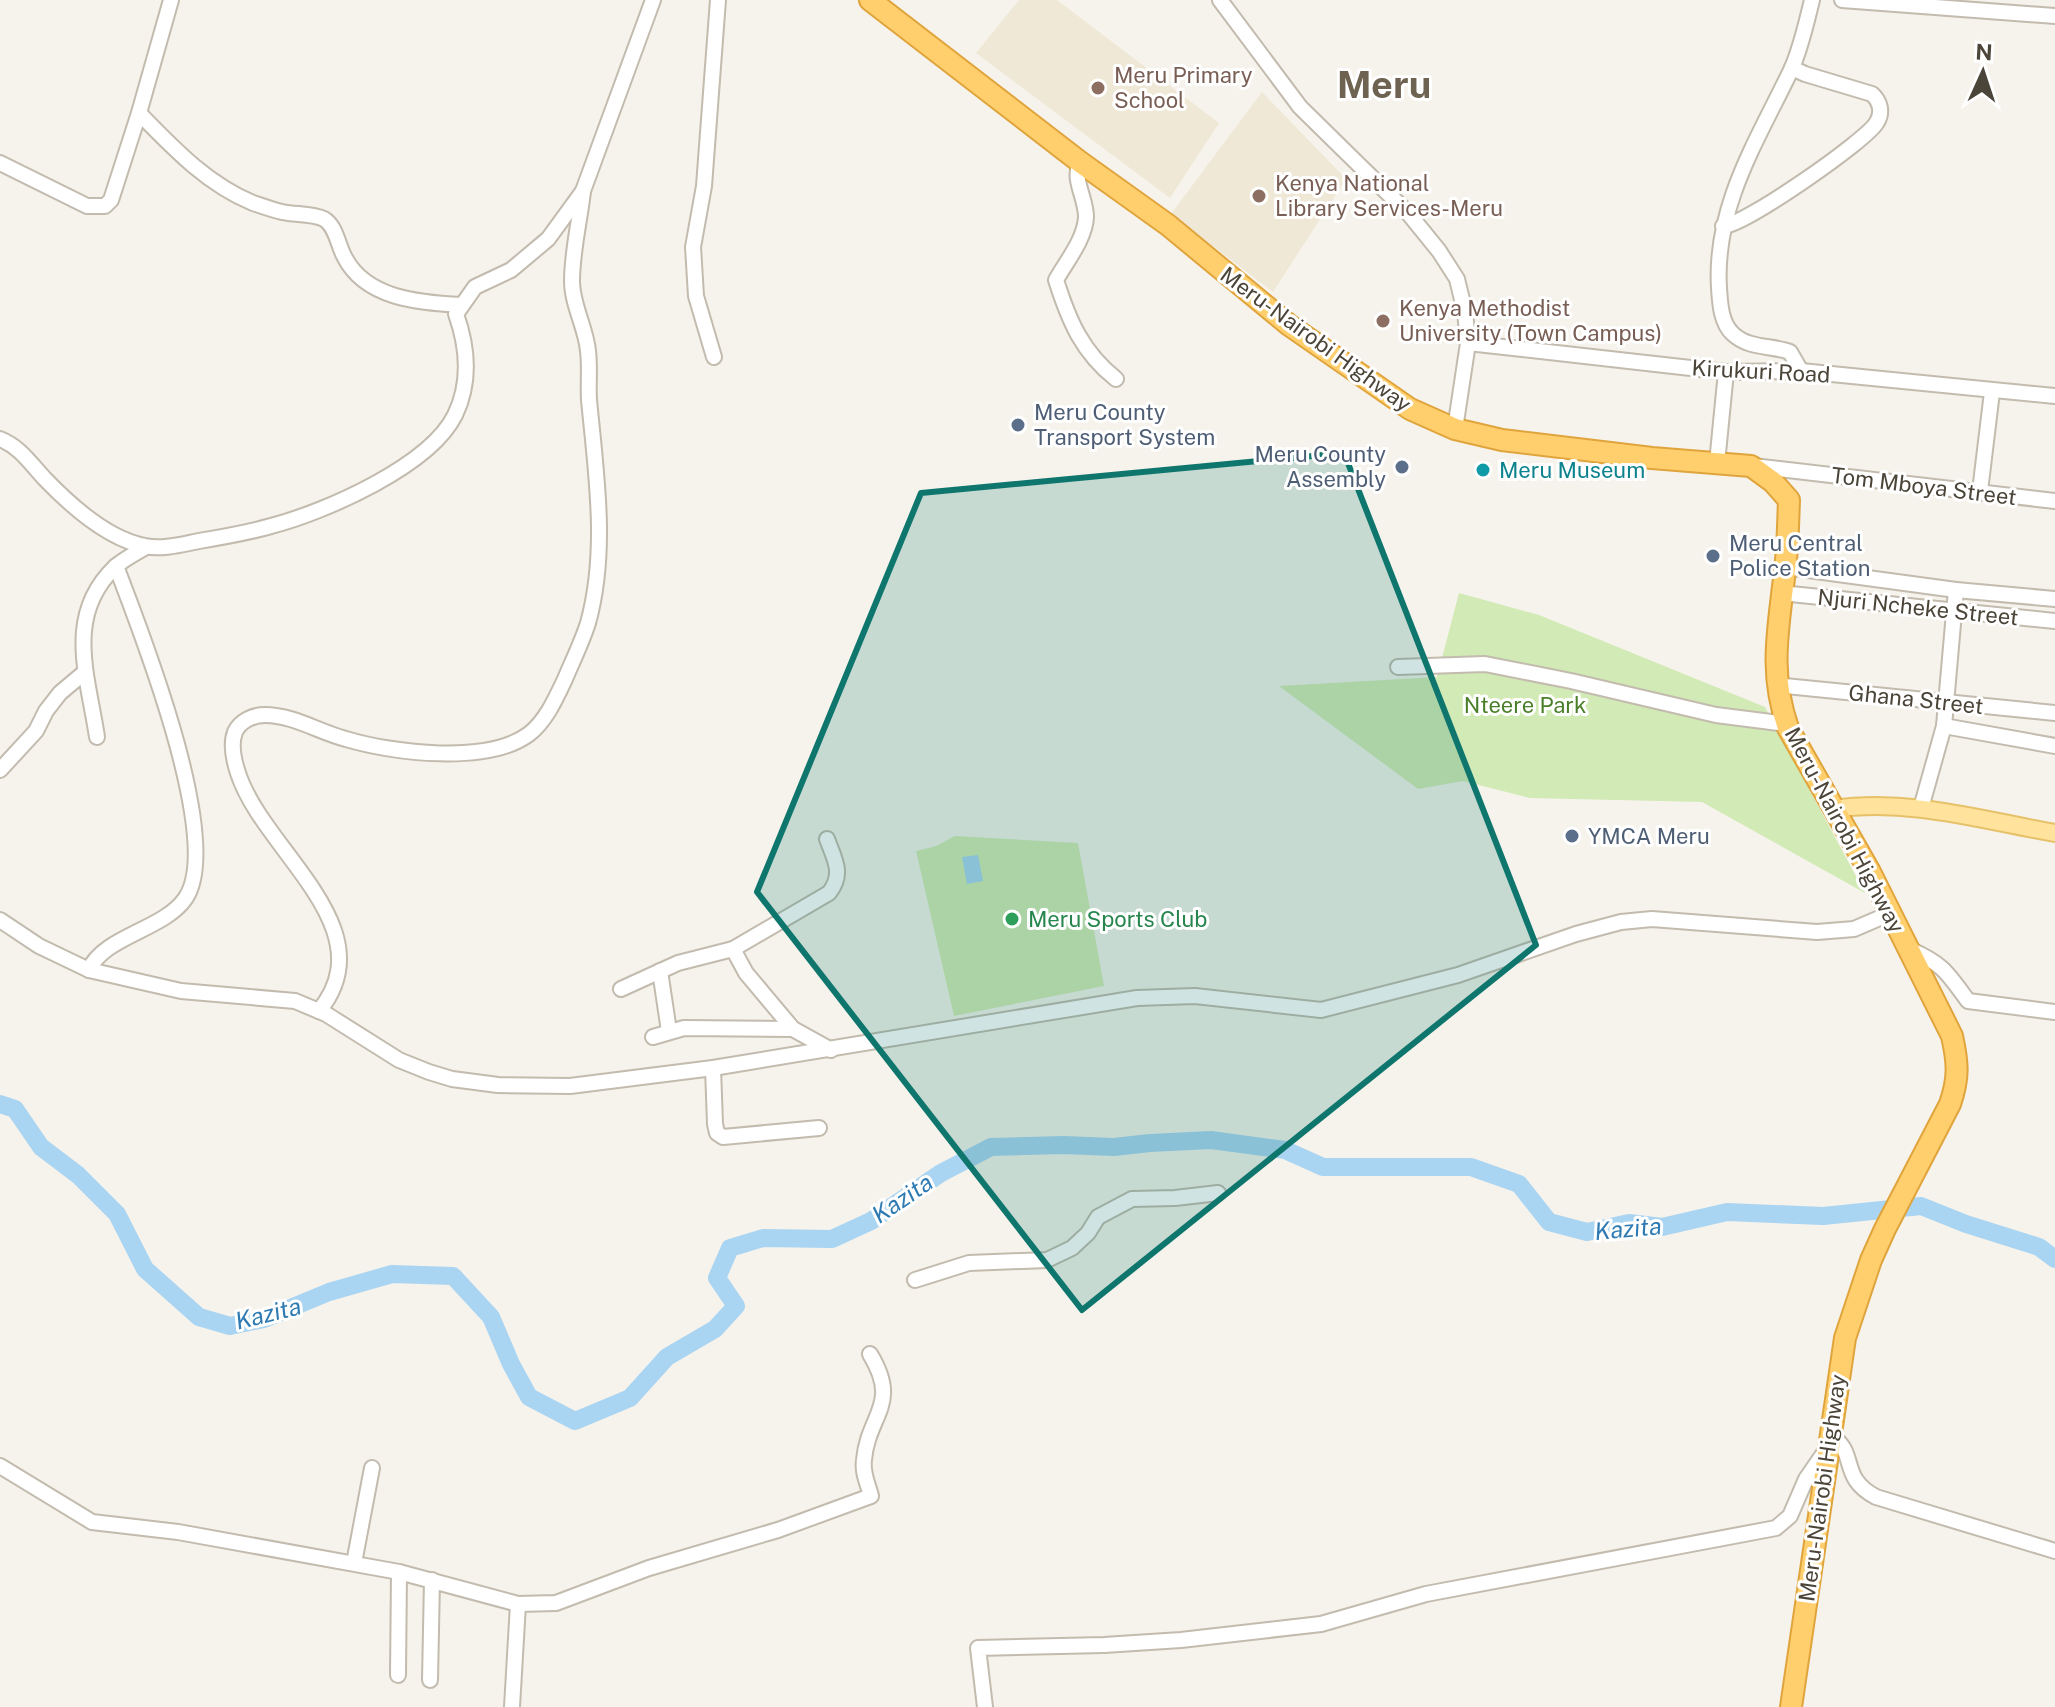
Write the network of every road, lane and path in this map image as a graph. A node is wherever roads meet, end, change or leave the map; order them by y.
1 (171, 0) edge
2 (653, 0) edge
3 (718, 0) edge
4 (870, 0) edge
5 (1220, 0) edge
6 (1812, 0) edge
7 (1842, 0) edge
8 (2055, 16) edge
9 (1792, 68) junction
10 (139, 113) junction
11 (1080, 162) junction
12 (0, 163) edge
13 (583, 191) junction
14 (1723, 226) junction
15 (462, 305) junction
16 (1468, 343) junction
17 (714, 357) dead end
18 (1801, 371) junction
19 (1726, 372) junction
20 (1116, 379) dead end
21 (1992, 392) junction
22 (2055, 396) edge
23 (1455, 429) junction
24 (0, 439) edge
25 (1717, 463) junction
26 (1751, 466) junction
27 (1793, 470) junction
28 (1980, 491) junction
29 (1789, 500) junction
30 (2055, 501) edge
31 (146, 547) junction
32 (116, 566) junction
33 (1786, 567) junction
34 (1956, 590) junction
35 (1781, 593) junction
36 (2055, 599) edge
37 (1954, 612) junction
38 (2055, 621) edge
39 (1398, 667) dead end
40 (85, 672) junction
41 (1776, 685) junction
42 (1947, 703) junction
43 (2055, 713) edge
44 (1787, 724) junction
45 (1944, 726) junction
46 (97, 737) dead end
47 (2055, 746) edge
48 (0, 770) edge
49 (1921, 808) junction
50 (1833, 809) junction
51 (2055, 833) edge
52 (827, 839) dead end
53 (1889, 914) junction
54 (0, 920) edge
55 (733, 949) junction
56 (1909, 949) junction
57 (89, 970) junction
58 (660, 971) junction
59 (621, 989) dead end
60 (319, 1011) junction
61 (2055, 1012) edge
62 (793, 1029) junction
63 (669, 1031) junction
64 (653, 1037) dead end
65 (831, 1050) junction
66 (713, 1068) junction
67 (819, 1128) dead end
68 (1218, 1193) dead end
69 (915, 1280) dead end
70 (870, 1354) dead end
71 (1829, 1441) junction
72 (0, 1466) edge
73 (372, 1468) dead end
74 (2055, 1551) edge
75 (354, 1563) junction
76 (399, 1572) junction
77 (432, 1580) junction
78 (518, 1604) junction
79 (398, 1675) dead end
80 (430, 1680) dead end
81 (512, 1707) edge
82 (985, 1707) edge
83 (1791, 1707) edge

1 - 10 street
2 - 13 street
3 - 17 street
4 - 11 highway, Meru-Nairobi Highway
5 - 16 street
6 - 9 street
7 - 8 street
9 - 14 street
9 - 14 street
10 - 12 street
10 - 15 street
11 - 20 street
11 - 23 highway, Meru-Nairobi Highway
13 - 15 street
13 - 60 street
14 - 18 street
15 - 31 street
16 - 19 street, Kirukuri Road
16 - 23 street
18 - 19 street, Kirukuri Road
18 - 21 street, Kirukuri Road
19 - 25 street
21 - 22 street, Kirukuri Road
21 - 28 street
23 - 25 highway, Meru-Nairobi Highway
24 - 31 street
25 - 26 highway, Meru-Nairobi Highway
26 - 27 street, Tom Mboya Street
26 - 29 highway
27 - 28 street, Tom Mboya Street
27 - 29 street
28 - 30 street, Tom Mboya Street
29 - 33 highway, Meru-Nairobi Highway
31 - 32 street
32 - 40 street
32 - 57 street
33 - 34 street, Njuri Ncheke Street
33 - 35 highway, Meru-Nairobi Highway
34 - 36 street, Njuri Ncheke Street
34 - 37 street
35 - 37 street, Njuri Ncheke Street
35 - 41 highway, Meru-Nairobi Highway
37 - 38 street, Njuri Ncheke Street
37 - 42 street
39 - 44 street
40 - 46 street
40 - 48 street
41 - 42 street, Ghana Street
41 - 44 highway, Meru-Nairobi Highway
42 - 43 street, Ghana Street
42 - 45 street
44 - 50 highway, Meru-Nairobi Highway
45 - 47 street
45 - 49 street
49 - 50 main road
49 - 51 main road
50 - 53 highway, Meru-Nairobi Highway
52 - 55 street
53 - 56 highway, Meru-Nairobi Highway
53 - 65 street
54 - 57 street
55 - 58 street
55 - 62 street
56 - 61 street
56 - 71 highway, Meru-Nairobi Highway
57 - 60 street
58 - 59 street
58 - 63 street
60 - 66 street
62 - 63 street
62 - 65 street
63 - 64 street
65 - 66 street
66 - 67 street
68 - 69 street
70 - 78 street
71 - 74 street
71 - 82 street
71 - 83 highway, Meru-Nairobi Highway
72 - 75 street
73 - 75 street
75 - 76 street
76 - 77 street
76 - 79 street
77 - 78 street
77 - 80 street
78 - 81 street

